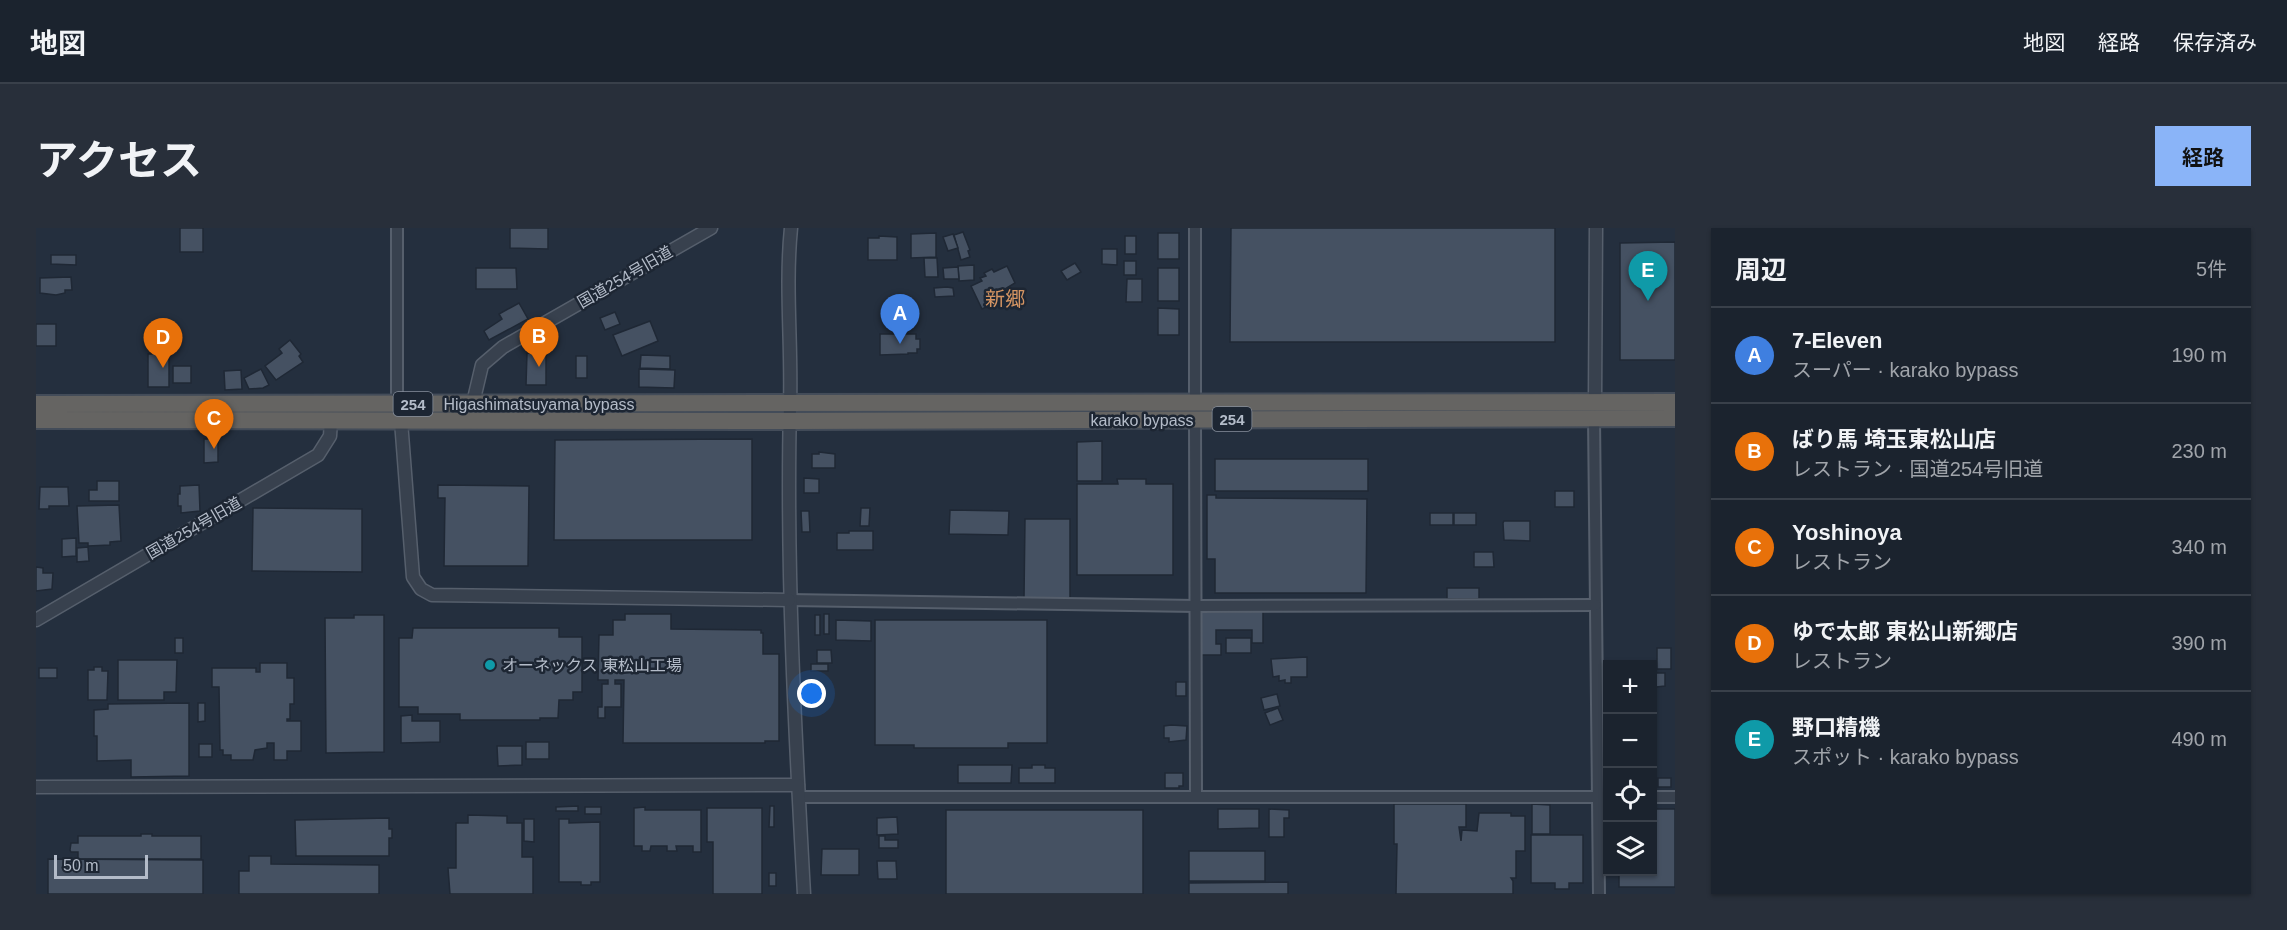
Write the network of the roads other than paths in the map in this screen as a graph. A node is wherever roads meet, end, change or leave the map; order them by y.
1 (397, 228) edge
2 (711, 228) edge
3 (791, 228) edge
4 (1195, 228) edge
5 (1596, 228) edge
6 (1675, 402) edge
7 (473, 403) junction
8 (36, 404) edge
9 (790, 404) junction
10 (1594, 410) junction
11 (1195, 411) junction
12 (399, 413) junction
13 (1675, 418) edge
14 (36, 420) edge
15 (331, 420) junction
16 (789, 421) junction
17 (789, 600) junction
18 (1596, 605) junction
19 (1196, 606) junction
20 (36, 620) edge
21 (36, 788) edge
22 (799, 791) junction
23 (1196, 796) junction
24 (1675, 796) edge
25 (1603, 797) edge
26 (1657, 797) edge
27 (804, 894) edge
28 (1599, 894) edge

1 - 12 street
2 - 7 street, 国道254号旧道
3 - 9 street
4 - 11 street
5 - 10 street
6 - 10 highway, karako bypass / 254
7 - 9 highway, Higashimatsuyama bypass / 254
7 - 12 highway, Higashimatsuyama bypass / 254
8 - 12 highway, Higashimatsuyama bypass / 254
9 - 11 highway, karako bypass / 254
9 - 16 street
10 - 11 highway, karako bypass / 254
10 - 13 highway, karako bypass / 254
10 - 18 street
11 - 16 highway, karako bypass / 254
11 - 19 street
12 - 15 highway, Higashimatsuyama bypass / 254
12 - 16 highway, Higashimatsuyama bypass / 254
12 - 17 street
14 - 15 highway, Higashimatsuyama bypass / 254
15 - 20 street, 国道254号旧道
16 - 17 street
17 - 19 street
17 - 22 street
18 - 19 street
18 - 25 street
19 - 23 street
21 - 22 street
22 - 23 street
22 - 27 street
23 - 25 street
24 - 26 street
25 - 28 street

